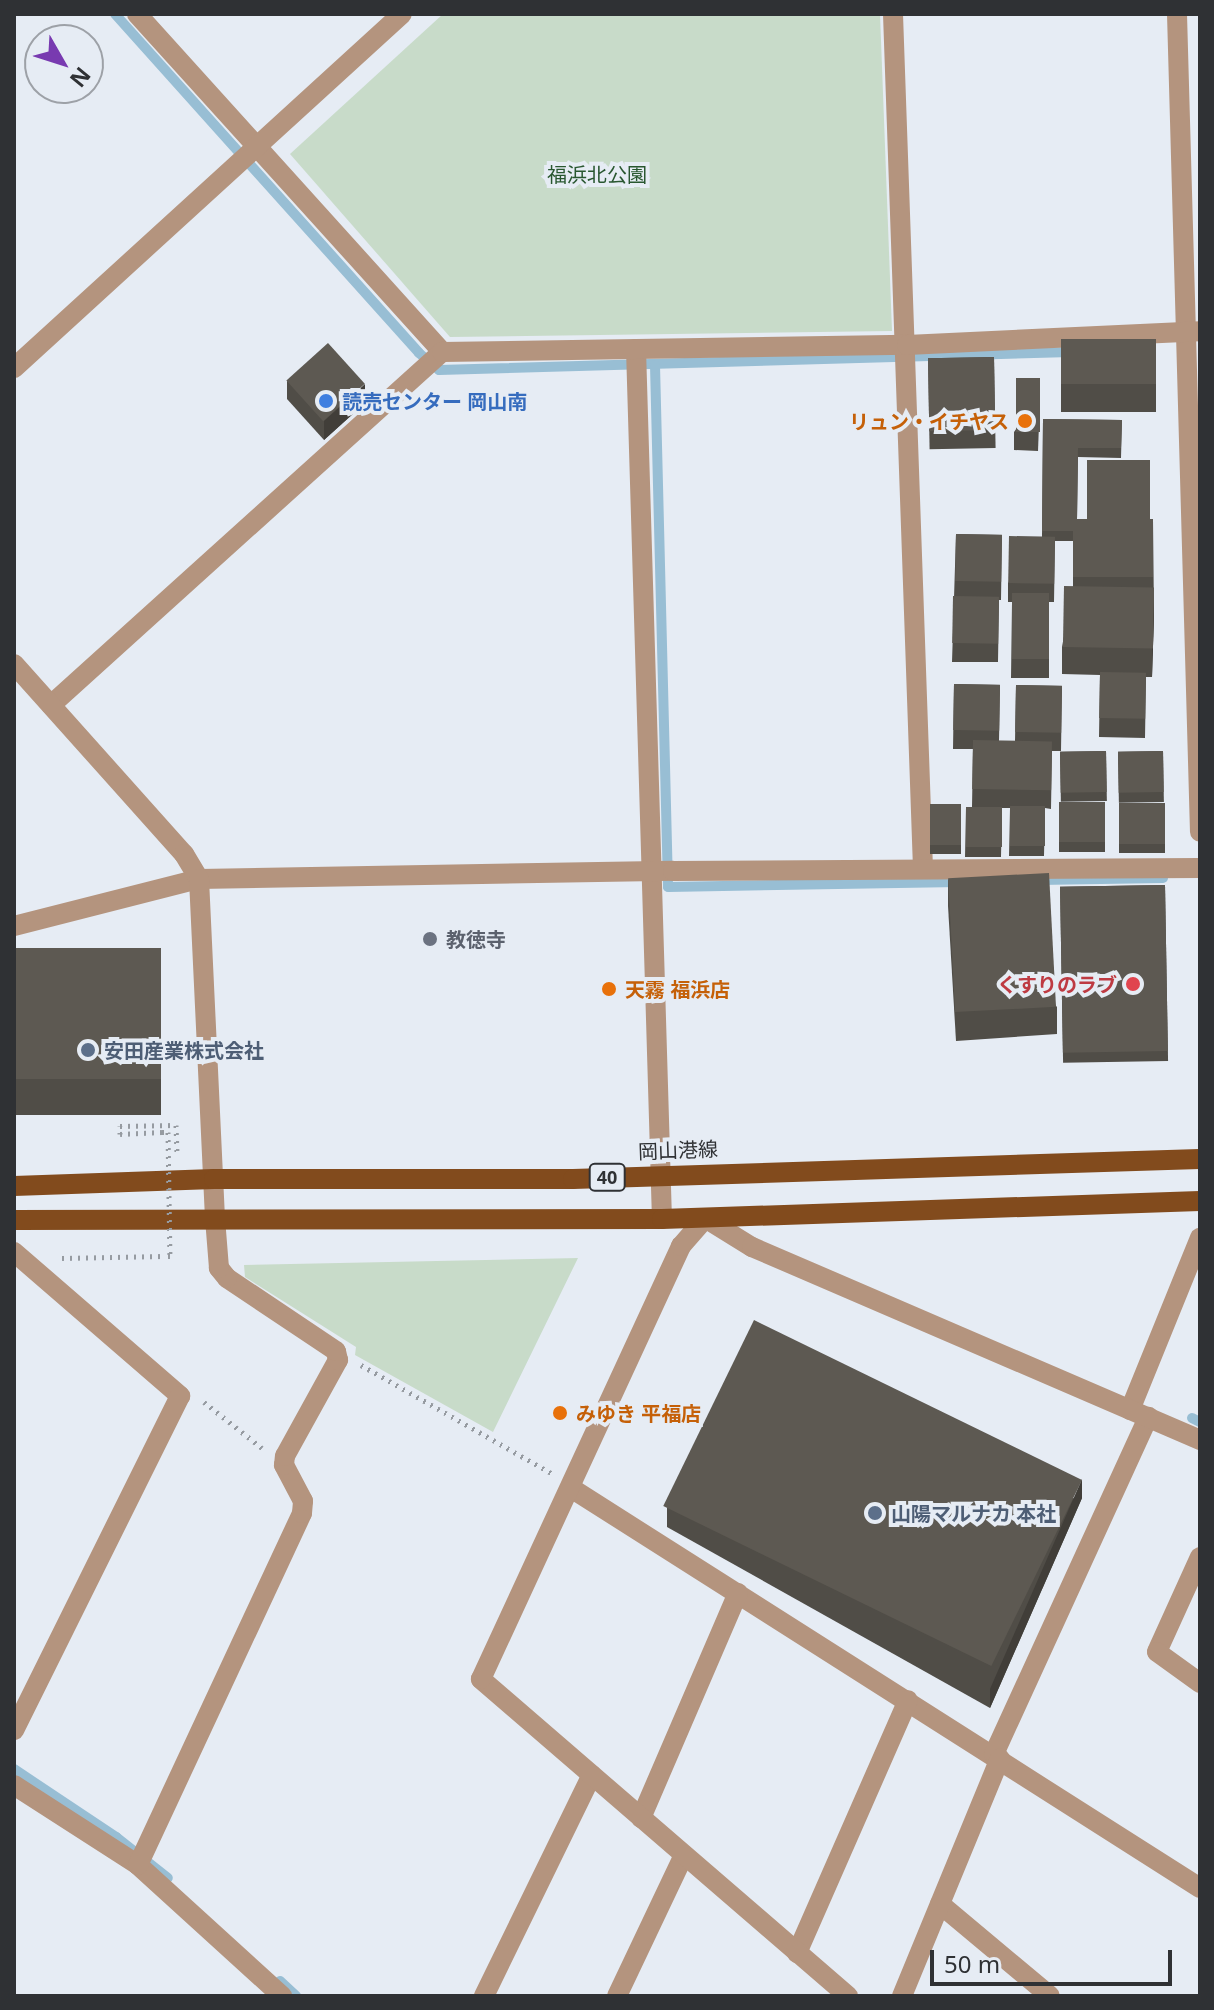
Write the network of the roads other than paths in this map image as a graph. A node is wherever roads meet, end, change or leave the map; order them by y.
1 (137, 14) edge
2 (402, 14) edge
3 (893, 14) edge
4 (1177, 14) edge
5 (248, 154) junction
6 (1193, 331) edge
7 (907, 352) junction
8 (434, 359) junction
9 (636, 360) junction
10 (14, 368) edge
11 (14, 664) edge
12 (51, 705) junction
13 (1200, 832) edge
14 (923, 868) junction
15 (1200, 868) edge
16 (662, 871) junction
17 (199, 879) junction
18 (14, 926) edge
19 (1200, 1159) edge
20 (661, 1174) junction
21 (214, 1179) junction
22 (14, 1186) edge
23 (1200, 1201) edge
24 (215, 1218) junction
25 (705, 1218) junction
26 (662, 1219) junction
27 (14, 1220) edge
28 (1200, 1238) edge
29 (14, 1252) edge
30 (1139, 1414) junction
31 (1200, 1440) edge
32 (572, 1487) junction
33 (1200, 1557) edge
34 (738, 1593) junction
35 (1200, 1683) edge
36 (908, 1700) junction
37 (14, 1730) edge
38 (997, 1756) junction
39 (592, 1775) junction
40 (14, 1785) edge
41 (641, 1818) junction
42 (684, 1855) junction
43 (141, 1858) junction
44 (1200, 1888) edge
45 (940, 1904) junction
46 (797, 1953) junction
47 (282, 1996) edge
48 (484, 1996) edge
49 (617, 1996) edge
50 (848, 1996) edge
51 (902, 1996) edge
52 (1050, 1996) edge

1 - 5 street
2 - 5 street
3 - 7 street
4 - 6 street
5 - 8 street
5 - 10 street
6 - 7 street
6 - 13 street
7 - 9 street
7 - 14 street
8 - 9 street
8 - 12 street
9 - 16 street
11 - 12 street
12 - 17 street
14 - 15 street
14 - 16 street
16 - 17 street
16 - 20 street
17 - 18 street
17 - 21 street
19 - 20 main road, 岡山港線 / 40
20 - 21 main road, 岡山港線 / 40
20 - 26 street
21 - 22 main road, 岡山港線 / 40
21 - 24 street
23 - 25 main road, 40
24 - 26 main road, 40
24 - 27 main road, 40
24 - 43 street
25 - 26 main road, 40
25 - 30 street
25 - 32 street
28 - 30 street
29 - 37 street
30 - 31 street
30 - 38 street
32 - 34 street
32 - 39 street
33 - 35 street
34 - 36 street
34 - 41 street
36 - 38 street
36 - 46 street
38 - 44 street
38 - 45 street
39 - 41 street
39 - 48 street
40 - 43 street
41 - 42 street
42 - 46 street
42 - 49 street
43 - 47 street
45 - 51 street
45 - 52 street
46 - 50 street

